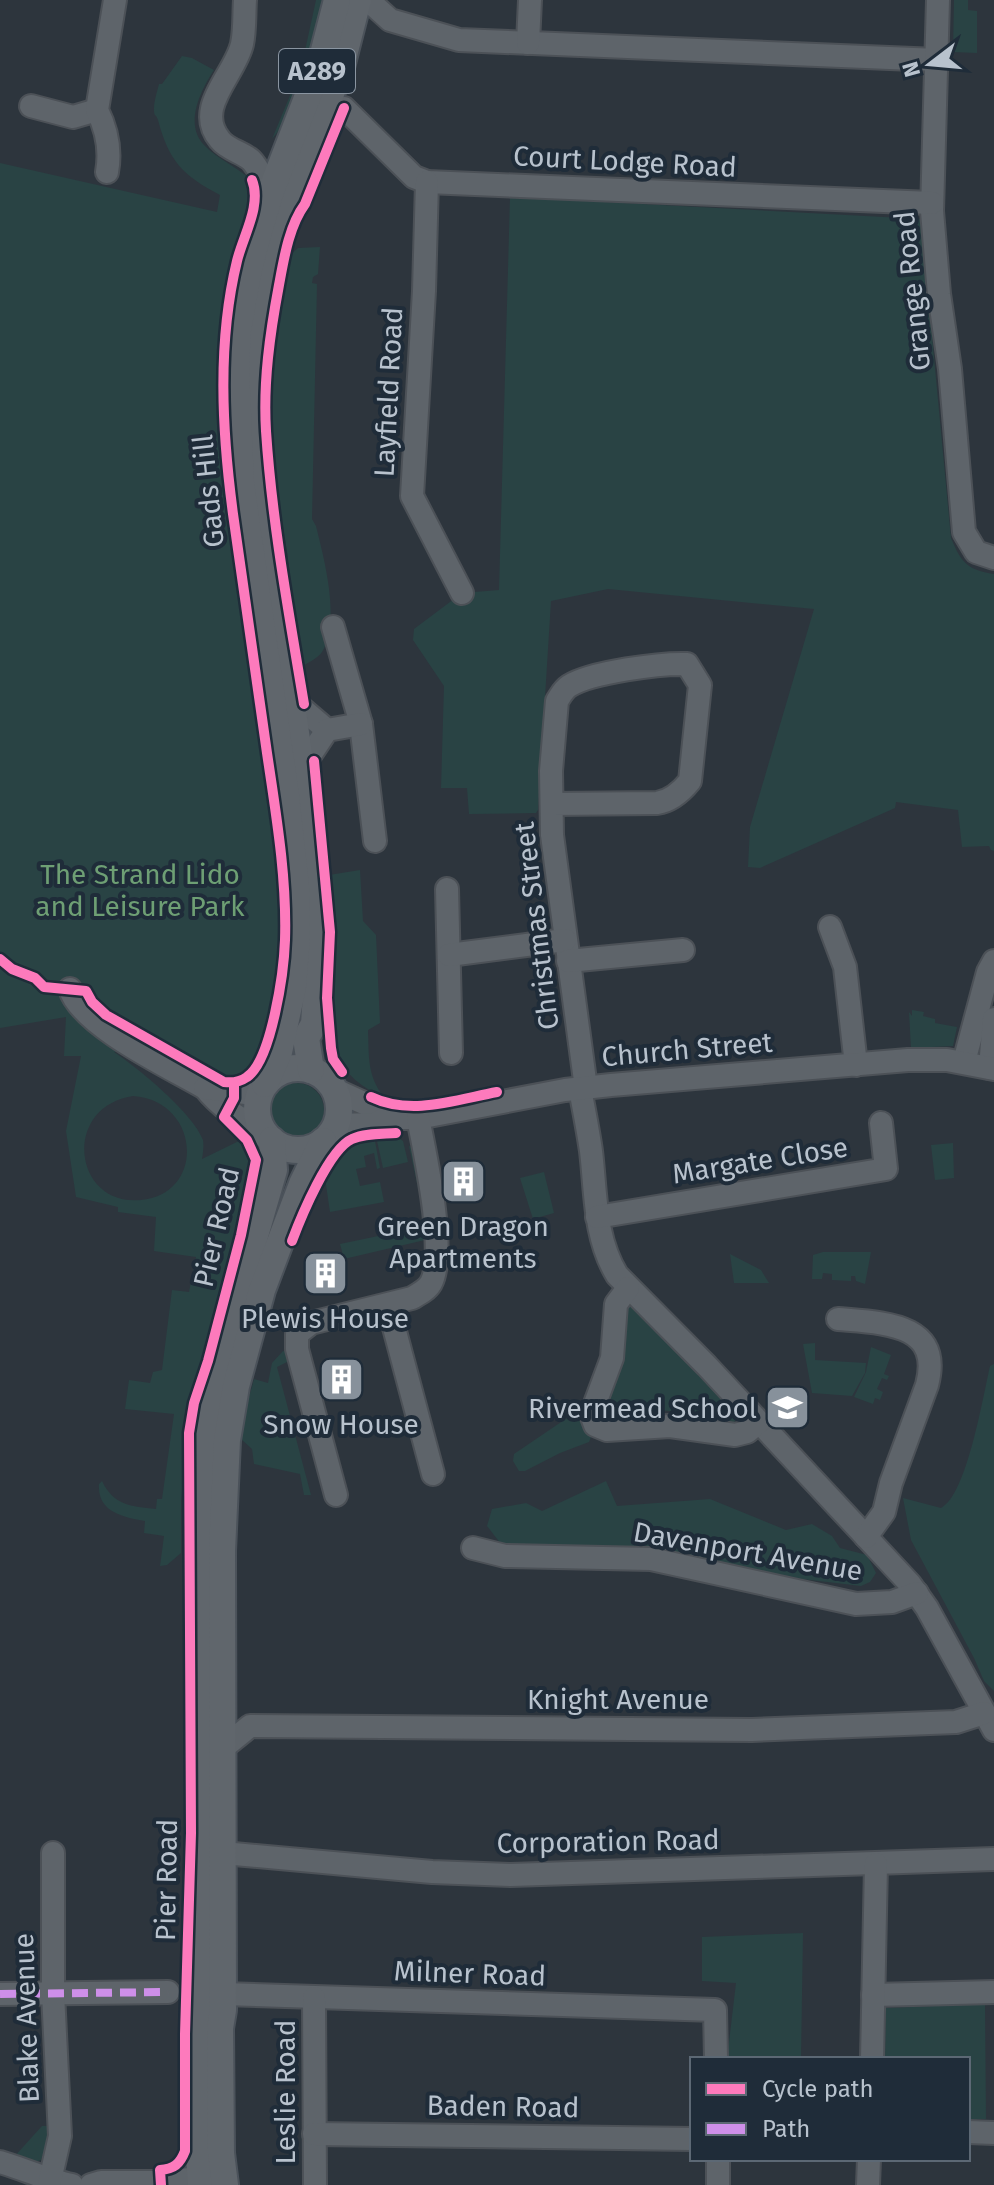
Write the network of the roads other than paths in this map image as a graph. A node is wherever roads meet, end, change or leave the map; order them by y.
1 (115, 0) edge
2 (245, 0) edge
3 (337, 0) edge
4 (358, 0) edge
5 (368, 0) edge
6 (530, 0) edge
7 (938, 0) edge
8 (390, 20) junction
9 (351, 29) junction
10 (528, 43) junction
11 (938, 60) junction
12 (31, 106) dead end
13 (344, 108) dead end
14 (97, 110) junction
15 (291, 140) junction
16 (250, 160) junction
17 (107, 172) dead end
18 (427, 182) junction
19 (271, 191) junction
20 (932, 203) junction
21 (994, 558) edge
22 (462, 593) dead end
23 (333, 627) dead end
24 (293, 701) junction
25 (361, 724) junction
26 (327, 730) junction
27 (303, 766) junction
28 (552, 804) junction
29 (375, 841) dead end
30 (447, 889) dead end
31 (830, 927) dead end
32 (683, 950) dead end
33 (567, 951) junction
34 (449, 955) junction
35 (994, 961) edge
36 (70, 989) dead end
37 (994, 1019) edge
38 (451, 1053) dead end
39 (964, 1062) junction
40 (856, 1065) junction
41 (992, 1068) edge
42 (323, 1079) junction
43 (263, 1087) junction
44 (205, 1088) junction
45 (583, 1088) junction
46 (386, 1118) junction
47 (418, 1118) junction
48 (881, 1123) dead end
49 (329, 1133) junction
50 (267, 1134) junction
51 (597, 1217) junction
52 (628, 1288) junction
53 (388, 1305) junction
54 (838, 1319) dead end
55 (759, 1422) junction
56 (433, 1474) dead end
57 (336, 1495) dead end
58 (866, 1537) junction
59 (473, 1548) dead end
60 (917, 1593) junction
61 (222, 1702) junction
62 (990, 1719) edge
63 (250, 1726) junction
64 (223, 1748) junction
65 (53, 1853) dead end
66 (223, 1853) junction
67 (994, 1859) edge
68 (876, 1864) junction
69 (168, 1992) dead end
70 (994, 1992) edge
71 (53, 1993) junction
72 (0, 1994) edge
73 (223, 1994) junction
74 (873, 1995) junction
75 (314, 1998) junction
76 (716, 2057) edge
77 (872, 2057) edge
78 (970, 2132) edge
79 (994, 2133) edge
80 (314, 2134) junction
81 (690, 2139) edge
82 (718, 2161) edge
83 (869, 2161) edge
84 (0, 2162) edge
85 (0, 2177) edge
86 (57, 2184) edge
87 (215, 2184) edge
88 (91, 2185) edge
89 (315, 2185) edge
90 (718, 2185) edge
91 (868, 2185) edge

1 - 14 street
2 - 16 street
3 - 15 main road, Gads Hill / A289
4 - 9 main road, Gads Hill / A289
5 - 8 street
6 - 10 street
7 - 11 street, Grange Road
8 - 9 street
8 - 10 street
9 - 24 main road, Gads Hill / A289
10 - 11 street
11 - 20 street, Grange Road
12 - 14 street
13 - 18 street
14 - 17 street
15 - 16 street
15 - 19 main road, Gads Hill / A289
16 - 19 street
18 - 20 street, Court Lodge Road
18 - 22 street, Layfield Road
19 - 43 main road, Gads Hill / A289
20 - 21 street, Grange Road
23 - 25 street
24 - 26 street
24 - 27 main road, Gads Hill / A289
25 - 26 street
25 - 29 street
26 - 27 street
27 - 42 main road, Gads Hill / A289
28 - 28 street, Christmas Street
28 - 33 street, Christmas Street
30 - 34 street
31 - 40 street
32 - 33 street
33 - 34 street
33 - 45 street, Christmas Street
34 - 38 street
35 - 39 street
36 - 44 street
37 - 41 street
39 - 40 street, Church Street
39 - 41 street, Church Street
40 - 45 street, Church Street
42 - 43 main road
42 - 46 street
42 - 49 main road
43 - 44 street
43 - 50 main road, A289
44 - 50 street
45 - 47 street, Church Street
45 - 51 street, Christmas Street
46 - 47 street, Church Street
46 - 49 street, Church Street
47 - 53 street
48 - 51 street, Margate Close
49 - 50 main road
49 - 61 main road, Pier Road
50 - 87 main road, Pier Road / A289
51 - 52 street, Christmas Street
52 - 55 street, Christmas Street
52 - 55 street
53 - 56 street
53 - 57 street
54 - 58 street
55 - 58 street, Christmas Street
58 - 60 street, Christmas Street
59 - 60 street, Davenport Avenue
60 - 62 street, Christmas Street
61 - 63 street
61 - 64 main road, Pier Road
62 - 63 street, Knight Avenue
63 - 64 street
64 - 66 main road, Pier Road
65 - 71 street, Blake Avenue
66 - 68 street, Corporation Road
66 - 73 main road, Pier Road
67 - 68 street, Corporation Road
68 - 74 street
69 - 71 street
70 - 74 street
71 - 72 street
71 - 86 street, Blake Avenue
73 - 75 street, Milner Road
73 - 87 main road, Pier Road
74 - 77 street
75 - 76 street, Milner Road
75 - 80 street, Leslie Road
78 - 79 street
80 - 81 street, Baden Road
80 - 89 street, Leslie Road
82 - 90 street
83 - 91 street
84 - 86 street
85 - 86 street
87 - 88 street

